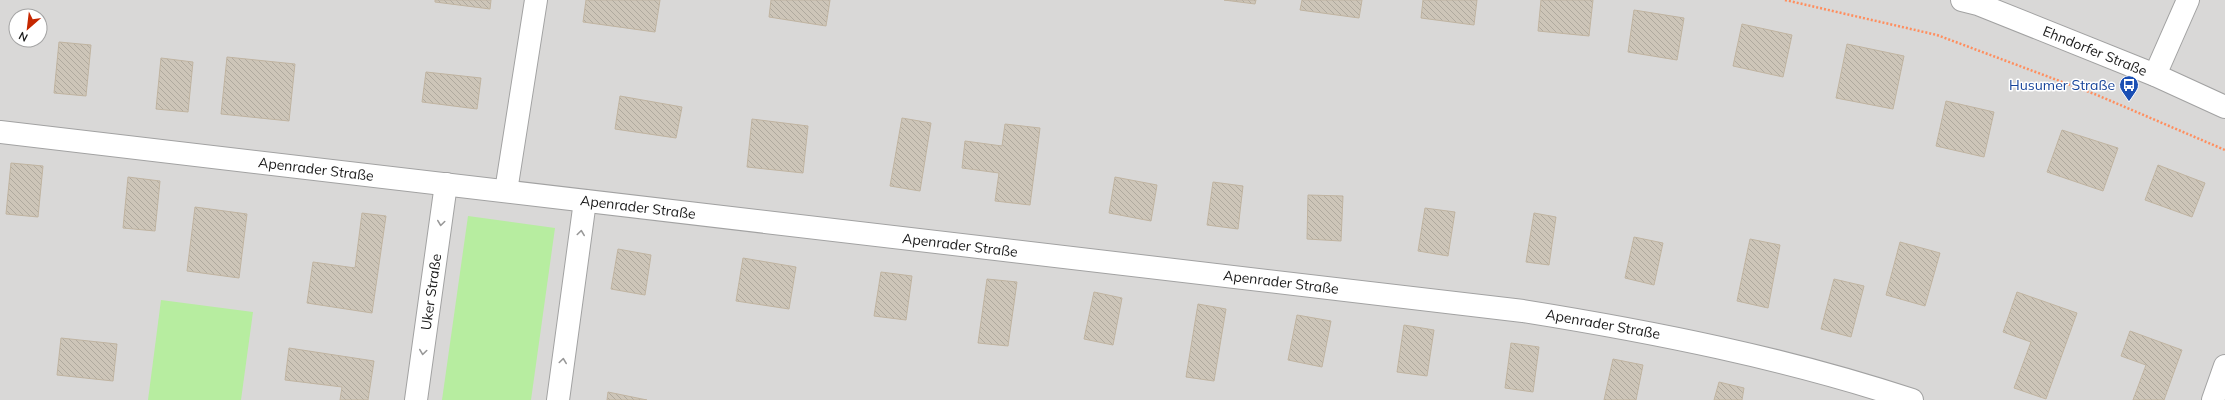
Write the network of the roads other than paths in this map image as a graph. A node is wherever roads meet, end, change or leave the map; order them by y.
1 (536, 0) edge
2 (1962, 0) edge
3 (2188, 0) edge
4 (2155, 74) junction
5 (2225, 107) edge
6 (0, 132) edge
7 (446, 184) junction
8 (506, 191) junction
9 (585, 201) junction
10 (2225, 366) edge
11 (416, 400) edge
12 (558, 400) edge
13 (1912, 400) edge
14 (2213, 400) edge

1 - 8 street
2 - 4 street, Ehndorfer Straße
3 - 4 street
4 - 5 street, Ehndorfer Straße
6 - 7 street, Apenrader Straße
7 - 8 street, Apenrader Straße
7 -> 11 street, Uker Straße
8 - 9 street, Apenrader Straße
12 -> 9 street
9 - 13 street, Apenrader Straße
10 - 14 street

